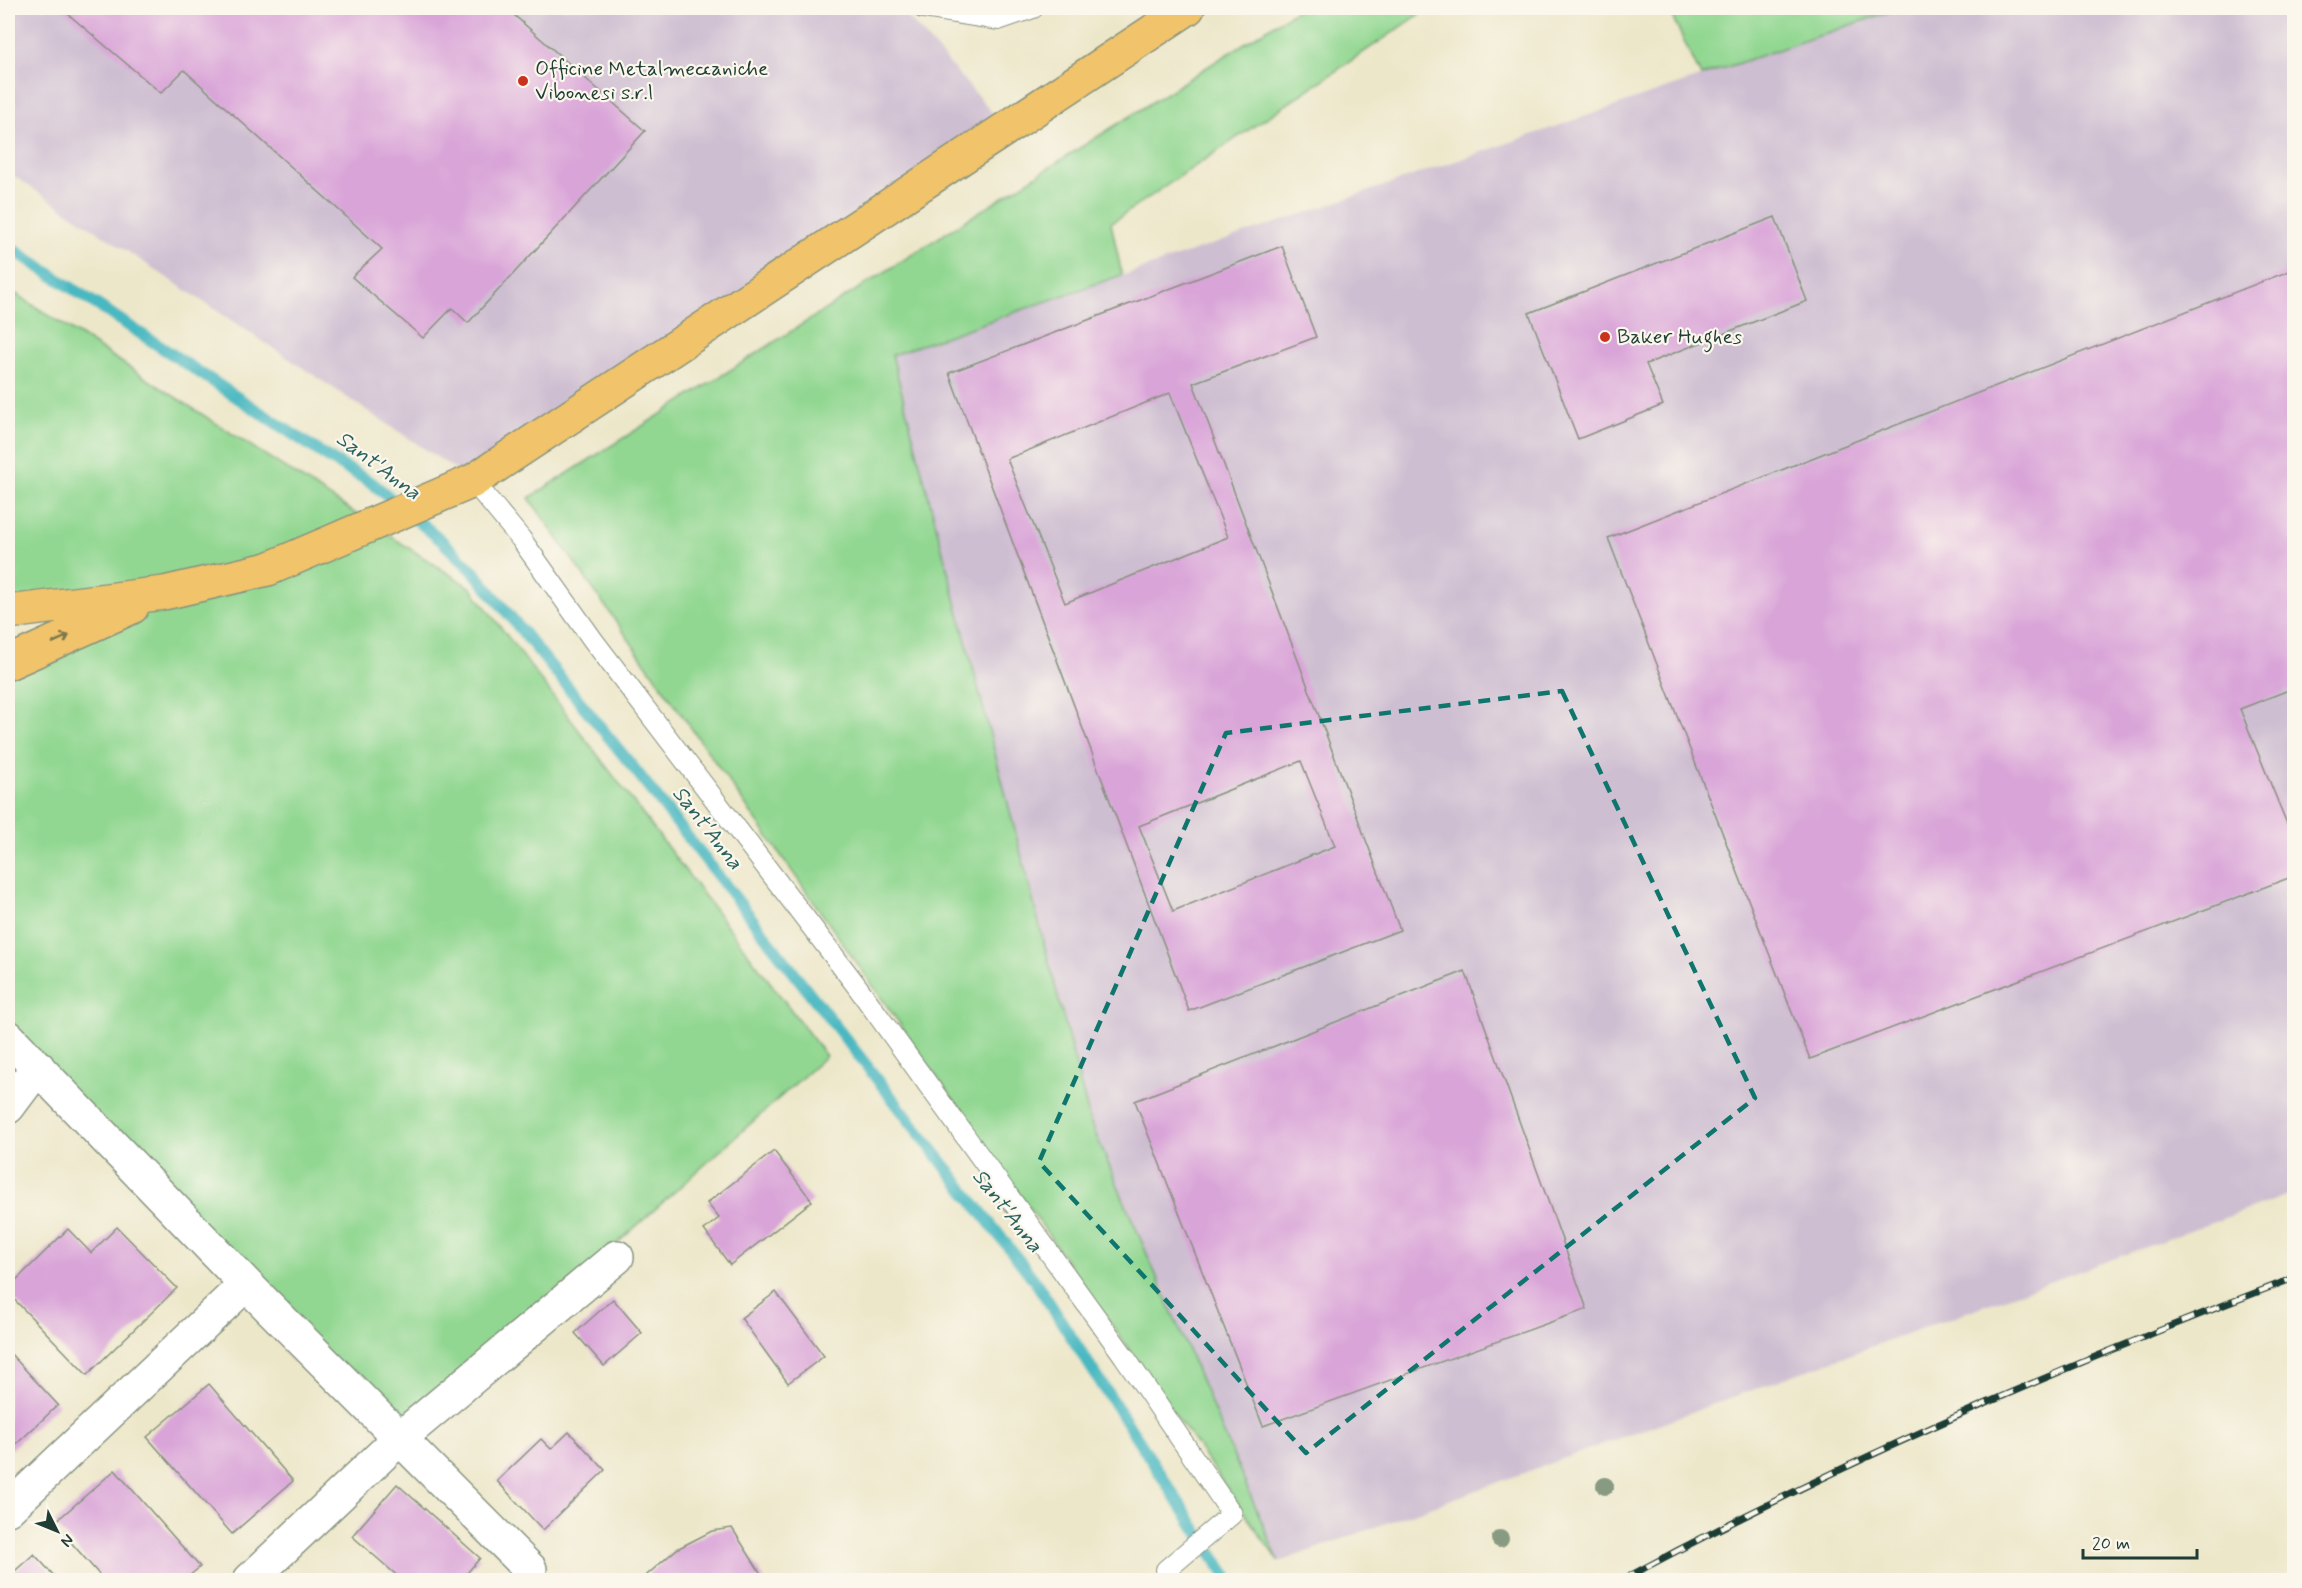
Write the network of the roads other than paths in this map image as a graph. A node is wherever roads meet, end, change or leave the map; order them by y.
1 (923, 8) edge
2 (1033, 8) edge
3 (1188, 8) edge
4 (473, 481) junction
5 (164, 592) junction
6 (8, 612) edge
7 (8, 663) edge
8 (8, 1037) edge
9 (38, 1067) junction
10 (8, 1107) edge
11 (617, 1257) dead end
12 (246, 1284) junction
13 (400, 1438) junction
14 (8, 1509) edge
15 (530, 1569) dead end
16 (250, 1581) edge
17 (1173, 1581) edge

1 - 2 lane
3 - 4 main road
4 - 5 main road
4 - 17 lane
5 - 6 main road
7 -> 5 main road
8 - 9 street
9 - 10 street
9 - 12 street
11 - 13 street
12 - 13 street
12 - 14 street
13 - 15 street
13 - 16 street

